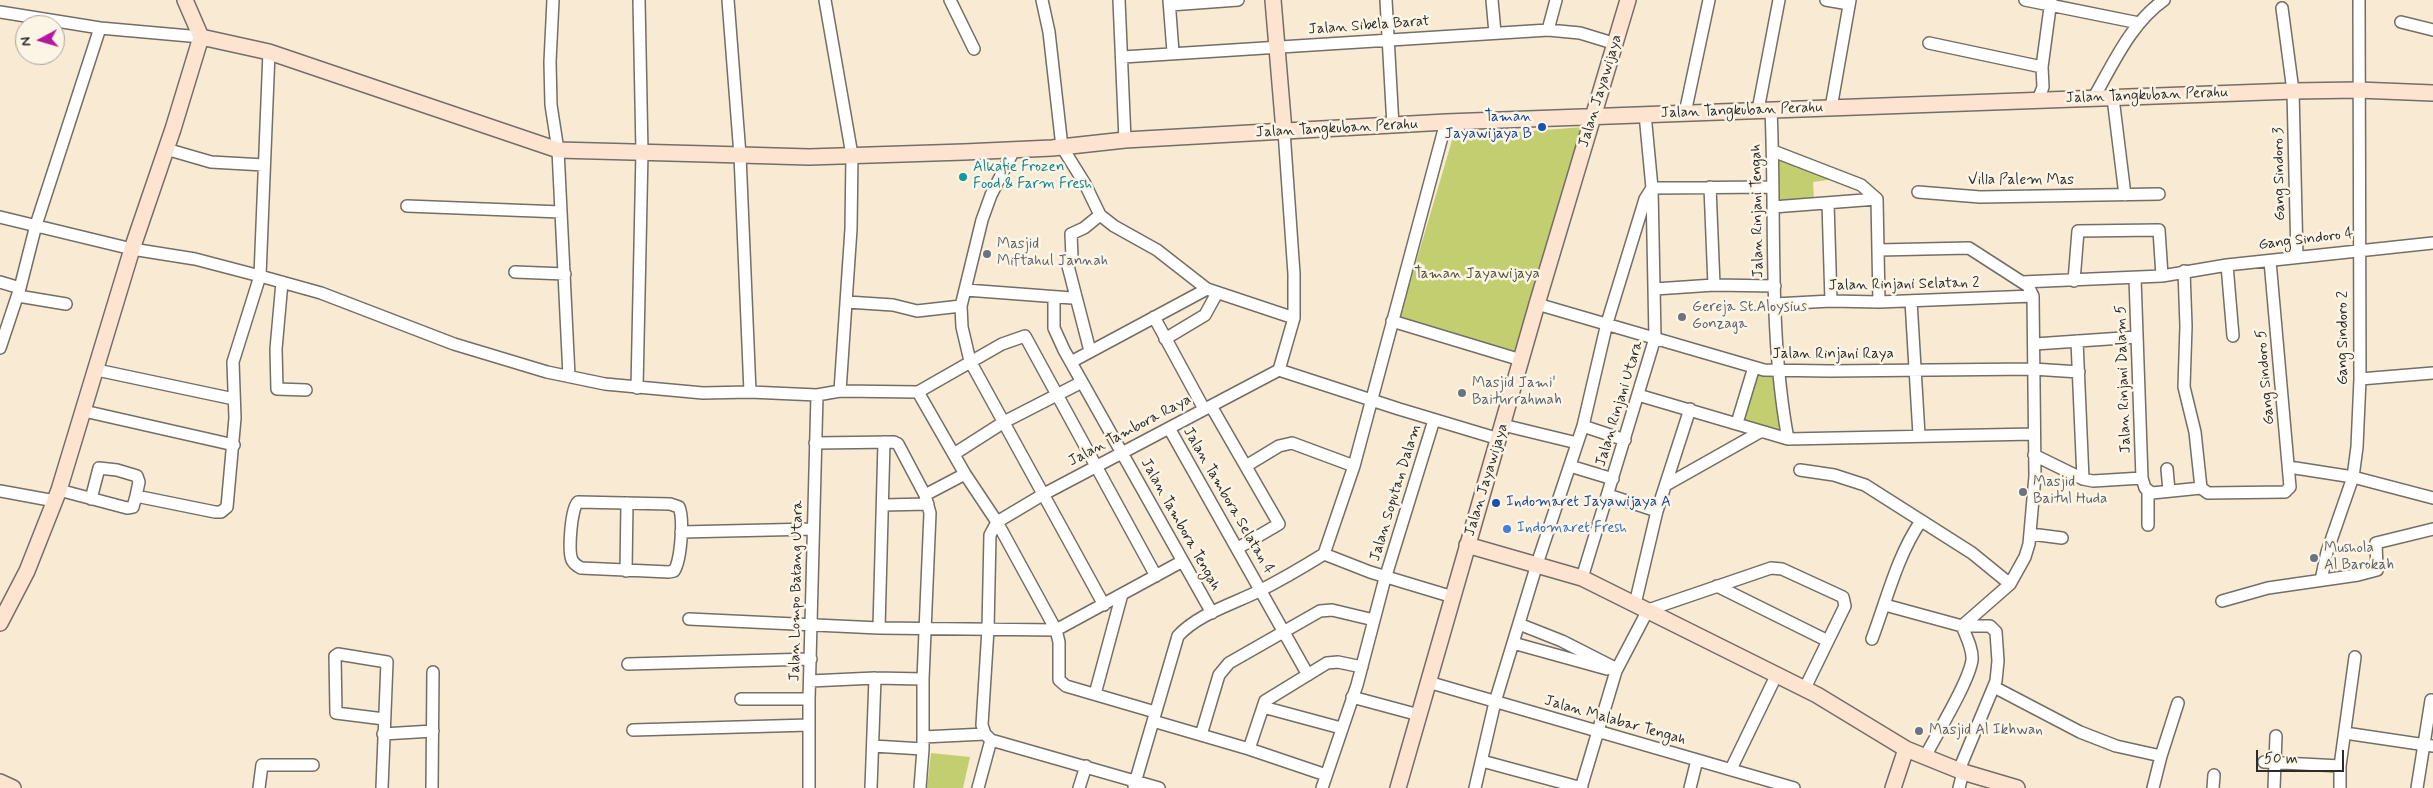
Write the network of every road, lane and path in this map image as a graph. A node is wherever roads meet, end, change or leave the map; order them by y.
1 (185, 0) edge
2 (553, 0) edge
3 (639, 0) edge
4 (728, 0) edge
5 (825, 0) edge
6 (950, 0) edge
7 (1042, 0) edge
8 (1119, 0) edge
9 (1219, 0) edge
10 (1238, 0) edge
11 (1273, 0) edge
12 (1386, 0) edge
13 (1492, 0) edge
14 (1556, 0) edge
15 (1628, 0) edge
16 (1709, 0) edge
17 (1778, 0) edge
18 (1826, 0) edge
19 (2025, 0) edge
20 (2164, 0) edge
21 (2358, 0) edge
22 (1849, 2) edge
23 (2050, 2) edge
24 (1170, 3) edge
25 (2282, 8) dead end
26 (0, 12) edge
27 (2401, 22) dead end
28 (2140, 23) junction
29 (100, 28) junction
30 (1548, 30) junction
31 (2433, 30) edge
32 (1495, 33) junction
33 (201, 37) junction
34 (1389, 40) junction
35 (1929, 43) dead end
36 (1616, 44) junction
37 (1277, 47) junction
38 (974, 49) dead end
39 (269, 52) junction
40 (1173, 52) junction
41 (1123, 57) junction
42 (2042, 67) junction
43 (2358, 90) junction
44 (2294, 91) junction
45 (2433, 93) edge
46 (2094, 98) junction
47 (2113, 98) junction
48 (2038, 100) junction
49 (1831, 108) junction
50 (1764, 110) junction
51 (1684, 113) junction
52 (1645, 114) junction
53 (1592, 117) junction
54 (1446, 122) junction
55 (1394, 126) junction
56 (1284, 131) junction
57 (1125, 140) junction
58 (1057, 148) junction
59 (166, 149) junction
60 (558, 150) junction
61 (1016, 150) junction
62 (1773, 151) junction
63 (642, 152) junction
64 (740, 155) junction
65 (852, 156) junction
66 (264, 165) junction
67 (1710, 187) junction
68 (1772, 187) junction
69 (1652, 188) junction
70 (1918, 192) dead end
71 (2159, 194) dead end
72 (2125, 195) junction
73 (1876, 200) junction
74 (1828, 203) junction
75 (407, 206) dead end
76 (1773, 207) junction
77 (562, 212) junction
78 (1100, 215) junction
79 (0, 217) edge
80 (36, 225) junction
81 (2433, 243) edge
82 (132, 249) junction
83 (2359, 249) junction
84 (1879, 250) junction
85 (2297, 257) junction
86 (2270, 260) junction
87 (2227, 265) junction
88 (2184, 271) junction
89 (514, 272) dead end
90 (565, 274) junction
91 (260, 276) junction
92 (2162, 276) junction
93 (2135, 278) junction
94 (2074, 280) junction
95 (0, 282) edge
96 (282, 282) junction
97 (2022, 282) junction
98 (1714, 285) junction
99 (1775, 286) junction
100 (1655, 289) junction
101 (966, 290) junction
102 (1212, 291) junction
103 (19, 292) junction
104 (2033, 296) junction
105 (1054, 297) junction
106 (1072, 298) dead end
107 (1831, 301) junction
108 (1910, 301) junction
109 (847, 302) junction
110 (1878, 302) junction
111 (66, 304) dead end
112 (1537, 304) junction
113 (1775, 304) junction
114 (962, 306) junction
115 (1154, 317) junction
116 (1294, 318) junction
117 (1392, 321) junction
118 (1607, 323) junction
119 (2233, 336) dead end
120 (2137, 337) junction
121 (1655, 338) junction
122 (1165, 339) junction
123 (2077, 341) junction
124 (2035, 344) junction
125 (0, 348) edge
126 (1090, 351) junction
127 (1521, 360) junction
128 (970, 361) junction
129 (1071, 362) junction
130 (1754, 367) junction
131 (2033, 369) junction
132 (97, 370) junction
133 (1279, 370) junction
134 (1781, 371) junction
135 (1914, 371) junction
136 (2079, 372) junction
137 (2433, 373) edge
138 (569, 376) junction
139 (2360, 379) junction
140 (1082, 382) junction
141 (637, 388) junction
142 (306, 390) dead end
143 (840, 390) junction
144 (750, 392) junction
145 (918, 392) junction
146 (817, 395) junction
147 (1638, 395) junction
148 (1056, 396) junction
149 (234, 399) junction
150 (1372, 400) junction
151 (1208, 408) junction
152 (1690, 409) junction
153 (84, 411) junction
154 (1434, 420) junction
155 (1004, 422) junction
156 (1737, 423) junction
157 (1583, 426) junction
158 (1169, 428) junction
159 (1501, 432) junction
160 (1760, 432) junction
161 (2034, 434) junction
162 (1919, 436) junction
163 (1788, 439) junction
164 (1625, 440) junction
165 (884, 442) junction
166 (815, 443) junction
167 (1577, 443) junction
168 (234, 446) junction
169 (1122, 452) junction
170 (954, 454) junction
171 (2034, 455) junction
172 (1096, 465) junction
173 (1246, 466) junction
174 (1354, 466) junction
175 (1570, 466) junction
176 (2289, 466) junction
177 (2167, 469) dead end
178 (1800, 470) dead end
179 (965, 474) junction
180 (2353, 477) junction
181 (2142, 478) junction
182 (1613, 479) junction
183 (2083, 479) junction
184 (1666, 485) junction
185 (2201, 488) junction
186 (0, 491) edge
187 (2148, 491) junction
188 (2169, 491) junction
189 (1044, 494) junction
190 (1608, 495) junction
191 (57, 496) junction
192 (136, 496) junction
193 (2433, 498) edge
194 (91, 499) junction
195 (926, 500) junction
196 (627, 503) junction
197 (883, 505) junction
198 (1657, 511) junction
199 (1921, 521) junction
200 (997, 522) junction
201 (2148, 525) dead end
202 (813, 529) junction
203 (2433, 529) edge
204 (681, 532) junction
205 (2031, 534) junction
206 (2062, 538) dead end
207 (1467, 545) junction
208 (1238, 548) junction
209 (1324, 554) junction
210 (1182, 562) junction
211 (1537, 564) junction
212 (626, 571) junction
213 (1156, 576) junction
214 (1386, 576) junction
215 (1582, 578) junction
216 (2321, 580) junction
217 (2010, 584) junction
218 (1717, 586) junction
219 (1261, 590) junction
220 (1122, 594) junction
221 (1452, 597) junction
222 (2222, 601) dead end
223 (1104, 605) junction
224 (1885, 605) junction
225 (1642, 607) junction
226 (1212, 613) junction
227 (689, 620) dead end
228 (1374, 620) junction
229 (0, 623) edge
230 (1519, 624) junction
231 (812, 625) junction
232 (1962, 626) junction
233 (879, 628) junction
234 (926, 629) junction
235 (988, 629) junction
236 (1056, 630) junction
237 (1283, 633) junction
238 (1872, 639) dead end
239 (1828, 641) junction
240 (1513, 643) junction
241 (2354, 657) dead end
242 (810, 659) junction
243 (628, 664) dead end
244 (1362, 667) junction
245 (1616, 670) junction
246 (433, 672) dead end
247 (1308, 675) junction
248 (1776, 676) junction
249 (875, 678) junction
250 (923, 679) junction
251 (810, 681) junction
252 (1428, 682) junction
253 (1994, 687) junction
254 (1804, 690) junction
255 (1095, 694) junction
256 (1352, 697) junction
257 (741, 699) dead end
258 (809, 699) junction
259 (2431, 700) dead end
260 (1496, 702) junction
261 (2178, 703) dead end
262 (1262, 706) junction
263 (1419, 715) junction
264 (1154, 716) junction
265 (384, 719) junction
266 (809, 725) junction
267 (1341, 728) junction
268 (633, 730) dead end
269 (1598, 730) junction
270 (433, 731) junction
271 (2345, 733) junction
272 (383, 734) junction
273 (1201, 735) junction
274 (2276, 736) dead end
275 (988, 737) junction
276 (923, 743) junction
277 (2428, 745) edge
278 (873, 746) junction
279 (1249, 749) junction
280 (1906, 749) junction
281 (2161, 756) junction
282 (1925, 757) junction
283 (1697, 760) junction
284 (1482, 761) junction
285 (2269, 762) junction
286 (313, 765) dead end
287 (1086, 766) junction
288 (2340, 766) junction
289 (1731, 770) junction
290 (1961, 771) junction
291 (1326, 774) junction
292 (2214, 775) dead end
293 (0, 782) edge
294 (1135, 784) edge
295 (1772, 785) edge
296 (13, 788) edge
297 (259, 788) edge
298 (382, 788) edge
299 (432, 788) edge
300 (809, 788) edge
301 (871, 788) edge
302 (920, 788) edge
303 (978, 788) edge
304 (1079, 788) edge
305 (1159, 788) edge
306 (1322, 788) edge
307 (1398, 788) edge
308 (1475, 788) edge
309 (1581, 788) edge
310 (1690, 788) edge
311 (1794, 788) edge
312 (1893, 788) edge
313 (1959, 788) edge
314 (2017, 788) edge
315 (2153, 788) edge
316 (2213, 788) edge
317 (2274, 788) edge
318 (2340, 788) edge
319 (2417, 788) edge

1 - 33 main road
2 - 60 street
3 - 63 street
4 - 64 street
5 - 65 street
6 - 38 street
7 - 58 street
8 - 41 street
9 - 10 street
9 - 24 street
11 - 37 main road
12 - 34 street
13 - 32 street
14 - 30 street
15 - 36 main road, Jalan Jayawijaya
16 - 51 street
17 - 50 street, Jalan Rinjani Tengah
18 - 22 street
19 - 23 street
20 - 28 street
21 - 43 street, Gang Sindoro 2
22 - 49 street
23 - 28 street
23 - 42 street
24 - 40 street
25 - 44 street, Gang Sindoro 3
26 - 29 street
27 - 31 street
28 - 46 street
29 - 33 street
29 - 80 street
30 - 32 street, Jalan Sibela Barat
30 - 36 street, Jalan Sibela Barat
32 - 34 street, Jalan Sibela Barat
33 - 39 main road, Jalan Tangkuban Perahu
33 - 59 main road
34 - 37 street, Jalan Sibela Barat
34 - 55 street
35 - 42 street
36 - 53 main road, Jalan Jayawijaya
37 - 40 street, Jalan Sibela Barat
37 - 56 main road
39 - 60 main road, Jalan Tangkuban Perahu
39 - 66 street
40 - 41 street, Jalan Sibela Barat
41 - 57 street
42 - 48 street
43 - 44 main road, Jalan Tangkuban Perahu
43 - 45 main road, Jalan Tangkuban Perahu
43 - 83 street, Gang Sindoro 2
44 - 47 main road, Jalan Tangkuban Perahu
44 - 85 street, Gang Sindoro 3
46 - 47 main road, Jalan Tangkuban Perahu
46 - 48 main road, Jalan Tangkuban Perahu
47 - 72 street
48 - 49 main road, Jalan Tangkuban Perahu
49 - 50 main road, Jalan Tangkuban Perahu
50 - 51 main road, Jalan Tangkuban Perahu
50 - 62 street, Jalan Rinjani Tengah
51 - 52 main road, Jalan Tangkuban Perahu
52 - 53 main road, Jalan Tangkuban Perahu
52 - 69 street, Jalan Rinjani Utara
53 - 54 main road, Jalan Tangkuban Perahu
53 - 112 main road, Jalan Jayawijaya
54 - 55 main road, Jalan Tangkuban Perahu
54 - 117 street
55 - 56 main road, Jalan Tangkuban Perahu
56 - 57 main road, Jalan Tangkuban Perahu
56 - 116 street
57 - 58 main road, Jalan Tangkuban Perahu
58 - 61 main road, Jalan Tangkuban Perahu
58 - 78 street
59 - 66 street
59 - 82 main road
60 - 63 main road, Jalan Tangkuban Perahu
60 - 77 street
61 - 65 main road, Jalan Tangkuban Perahu
61 - 101 street
62 - 68 street, Jalan Rinjani Tengah
62 - 73 street
63 - 64 main road, Jalan Tangkuban Perahu
63 - 141 street
64 - 65 main road, Jalan Tangkuban Perahu
64 - 144 street
65 - 109 street
66 - 91 street
67 - 68 street
67 - 69 street
67 - 98 street
68 - 76 street, Jalan Rinjani Tengah
69 - 100 street, Jalan Rinjani Utara
69 - 118 street
70 - 72 street, Villa Palem Mas
71 - 72 street, Villa Palem Mas
73 - 74 street
73 - 84 street
74 - 76 street
74 - 107 street
75 - 77 street
76 - 99 street, Jalan Rinjani Tengah
77 - 90 street
78 - 102 street
78 - 126 street
79 - 80 street
80 - 82 street
80 - 103 street
81 - 83 street, Gang Sindoro 4
82 - 91 street
82 - 132 main road
83 - 85 street, Gang Sindoro 4
83 - 139 street, Gang Sindoro 2
84 - 97 street
84 - 110 street
85 - 86 street, Gang Sindoro 4
86 - 87 street, Gang Sindoro 4
86 - 176 street, Gang Sindoro 5
87 - 88 street, Gang Sindoro 4
87 - 119 street
88 - 92 street, Gang Sindoro 4
88 - 185 street
89 - 90 street
90 - 138 street
91 - 96 street
91 - 149 street
92 - 93 street, Gang Sindoro 4
92 - 94 street
93 - 94 street, Gang Sindoro 4
93 - 120 street, Jalan Rinjani Dalam 5
94 - 97 street, Gang Sindoro 4
95 - 103 street
96 - 138 street
96 - 142 street
97 - 104 street
98 - 99 street
98 - 100 street
99 - 113 street, Jalan Rinjani Tengah
100 - 121 street, Jalan Rinjani Utara
101 - 105 street
101 - 114 street
102 - 115 street
102 - 116 street
102 - 122 street
103 - 111 street
103 - 125 street
104 - 108 street, Jalan Rinjani Selatan 2
104 - 124 street
105 - 106 street
105 - 129 street, Jalan Tambora Tengah
107 - 110 street, Jalan Rinjani Selatan 2
107 - 113 street, Jalan Rinjani Selatan 2
108 - 110 street, Jalan Rinjani Selatan 2
108 - 135 street
109 - 114 street
109 - 143 street
112 - 118 street, Jalan Rinjani Raya
112 - 127 main road, Jalan Jayawijaya
113 - 134 street, Jalan Rinjani Tengah
114 - 128 street
115 - 122 street
115 - 126 street
116 - 133 street
117 - 127 street
117 - 150 street
118 - 121 street, Jalan Rinjani Raya
118 - 157 street
120 - 123 street
120 - 181 street, Jalan Rinjani Dalam 5
121 - 130 street, Jalan Rinjani Raya
121 - 147 street, Jalan Rinjani Utara
122 - 151 street
123 - 124 street
123 - 136 street
124 - 131 street
126 - 129 street
127 - 159 main road, Jalan Jayawijaya
128 - 145 street
128 - 148 street
128 - 155 street
129 - 140 street, Jalan Tambora Tengah
130 - 134 street, Jalan Rinjani Raya
130 - 156 street
131 - 135 street, Jalan Rinjani Raya
131 - 136 street, Jalan Rinjani Raya
131 - 161 street
132 - 149 street
132 - 153 main road
133 - 150 street
133 - 151 street, Jalan Tambora Raya
134 - 135 street, Jalan Rinjani Raya
134 - 163 street, Jalan Rinjani Tengah
135 - 162 street
136 - 183 street
137 - 139 street
138 - 141 street
139 - 180 street, Gang Sindoro 2
140 - 148 street
140 - 169 street, Jalan Tambora Tengah
141 - 144 street
143 - 145 street
143 - 146 street
144 - 146 street
145 - 170 street
146 - 166 street, Jalan Lompo Batang Utara
147 - 152 street
147 - 164 street, Jalan Rinjani Utara
148 - 155 street
148 - 172 street
149 - 168 street
150 - 154 street
150 - 174 street
151 - 158 street, Jalan Tambora Raya
151 - 173 street
152 - 156 street
152 - 184 street
153 - 168 street
153 - 191 main road
154 - 159 street
154 - 214 street, Jalan Soputan Dalam
155 - 170 street
155 - 189 street
156 - 160 street
157 - 164 street
157 - 167 street
158 - 169 street, Jalan Tambora Raya
158 - 208 street, Jalan Tambora Selatan 4
159 - 167 street
159 - 207 main road, Jalan Jayawijaya
160 - 163 street
160 - 184 street
161 - 162 street
161 - 171 street
162 - 163 street
164 - 182 street, Jalan Rinjani Utara
165 - 166 street
165 - 195 street
165 - 197 street
166 - 202 street, Jalan Lompo Batang Utara
167 - 175 street
168 - 192 street
169 - 172 street, Jalan Tambora Raya
169 - 210 street, Jalan Tambora Tengah
170 - 179 street
171 - 183 street
171 - 205 street
172 - 189 street, Jalan Tambora Raya
172 - 213 street
173 - 174 street
173 - 208 street
174 - 209 street
175 - 182 street
175 - 211 street
176 - 180 street
176 - 185 street, Gang Sindoro 5
177 - 188 street
178 - 199 street
179 - 195 street
179 - 200 street
180 - 193 street
180 - 216 street, Gang Sindoro 2
181 - 183 street
181 - 187 street
182 - 190 street, Jalan Rinjani Utara
184 - 198 street
185 - 188 street
186 - 191 street
187 - 188 street
187 - 201 street
189 - 200 street, Jalan Tambora Raya
189 - 223 street
190 - 198 street
190 - 215 street, Jalan Rinjani Utara
191 - 194 street
191 - 229 main road
192 - 194 street
192 - 194 street
195 - 197 street
195 - 234 street
196 - 204 street
196 - 212 street
196 - 212 street
197 - 233 street
198 - 225 street
199 - 217 street
199 - 224 street
200 - 235 street
200 - 236 street
202 - 204 street
202 - 231 street, Jalan Lompo Batang Utara
203 - 216 street
204 - 212 street
205 - 206 street
205 - 217 street
207 - 211 main road
207 - 221 main road, Jalan Jayawijaya
208 - 219 street, Jalan Tambora Selatan 4
209 - 214 street
209 - 219 street
210 - 213 street
210 - 226 street, Jalan Tambora Tengah
211 - 215 main road
211 - 230 street
213 - 220 street
214 - 221 street
214 - 228 street, Jalan Soputan Dalam
215 - 225 main road
216 - 222 street
217 - 232 street
218 - 225 street
218 - 239 street
218 - 239 street
219 - 226 street
219 - 237 street, Jalan Tambora Selatan 4
220 - 223 street
220 - 255 street
221 - 252 main road, Jalan Jayawijaya
223 - 236 street
224 - 232 street
224 - 238 street
225 - 245 street
225 - 248 main road
226 - 264 street
227 - 231 street
228 - 237 street
228 - 244 street, Jalan Soputan Dalam
230 - 240 street
230 - 245 street
231 - 233 street
231 - 242 street, Jalan Lompo Batang Utara
232 - 253 street
232 - 282 street
233 - 234 street
234 - 235 street
234 - 250 street
235 - 236 street
235 - 275 street
236 - 255 street
237 - 247 street, Jalan Tambora Selatan 4
237 - 273 street
239 - 254 street
240 - 245 street
240 - 260 street
241 - 271 street
242 - 243 street
242 - 251 street, Jalan Lompo Batang Utara
244 - 247 street
244 - 256 street, Jalan Soputan Dalam
245 - 269 street
246 - 270 street
247 - 262 street
248 - 254 main road
248 - 289 street
249 - 250 street
249 - 251 street
249 - 278 street
250 - 276 street
251 - 258 street, Jalan Lompo Batang Utara
252 - 260 street, Jalan Malabar Tengah
252 - 263 main road, Jalan Jayawijaya
253 - 281 street
253 - 290 street
254 - 280 main road
255 - 264 street
256 - 263 street
256 - 267 street, Jalan Soputan Dalam
257 - 258 street
258 - 266 street, Jalan Lompo Batang Utara
259 - 277 street
260 - 269 street, Jalan Malabar Tengah
260 - 284 street
261 - 281 street
262 - 267 street
262 - 279 street
263 - 307 main road, Jalan Jayawijaya
264 - 273 street
264 - 294 street
265 - 265 street
265 - 272 street
266 - 268 street
266 - 300 street, Jalan Lompo Batang Utara
267 - 291 street, Jalan Soputan Dalam
269 - 283 street, Jalan Malabar Tengah
269 - 309 street
270 - 272 street
270 - 299 street
271 - 277 street
271 - 288 street
272 - 298 street
273 - 279 street
274 - 285 street
275 - 276 street
275 - 287 street
275 - 303 street
276 - 278 street
276 - 302 street
277 - 319 street
278 - 301 street
279 - 291 street
280 - 282 main road
280 - 312 main road
281 - 315 street
282 - 290 main road
283 - 289 street, Jalan Malabar Tengah
283 - 310 street
284 - 308 street
284 - 309 street
285 - 288 street
285 - 317 street
286 - 297 street
287 - 294 street
287 - 304 street
288 - 318 street
289 - 295 street, Jalan Malabar Tengah
290 - 313 street
290 - 314 main road
291 - 306 street, Jalan Soputan Dalam
292 - 316 street
293 - 296 main road
294 - 305 street
295 - 311 street, Jalan Malabar Tengah

